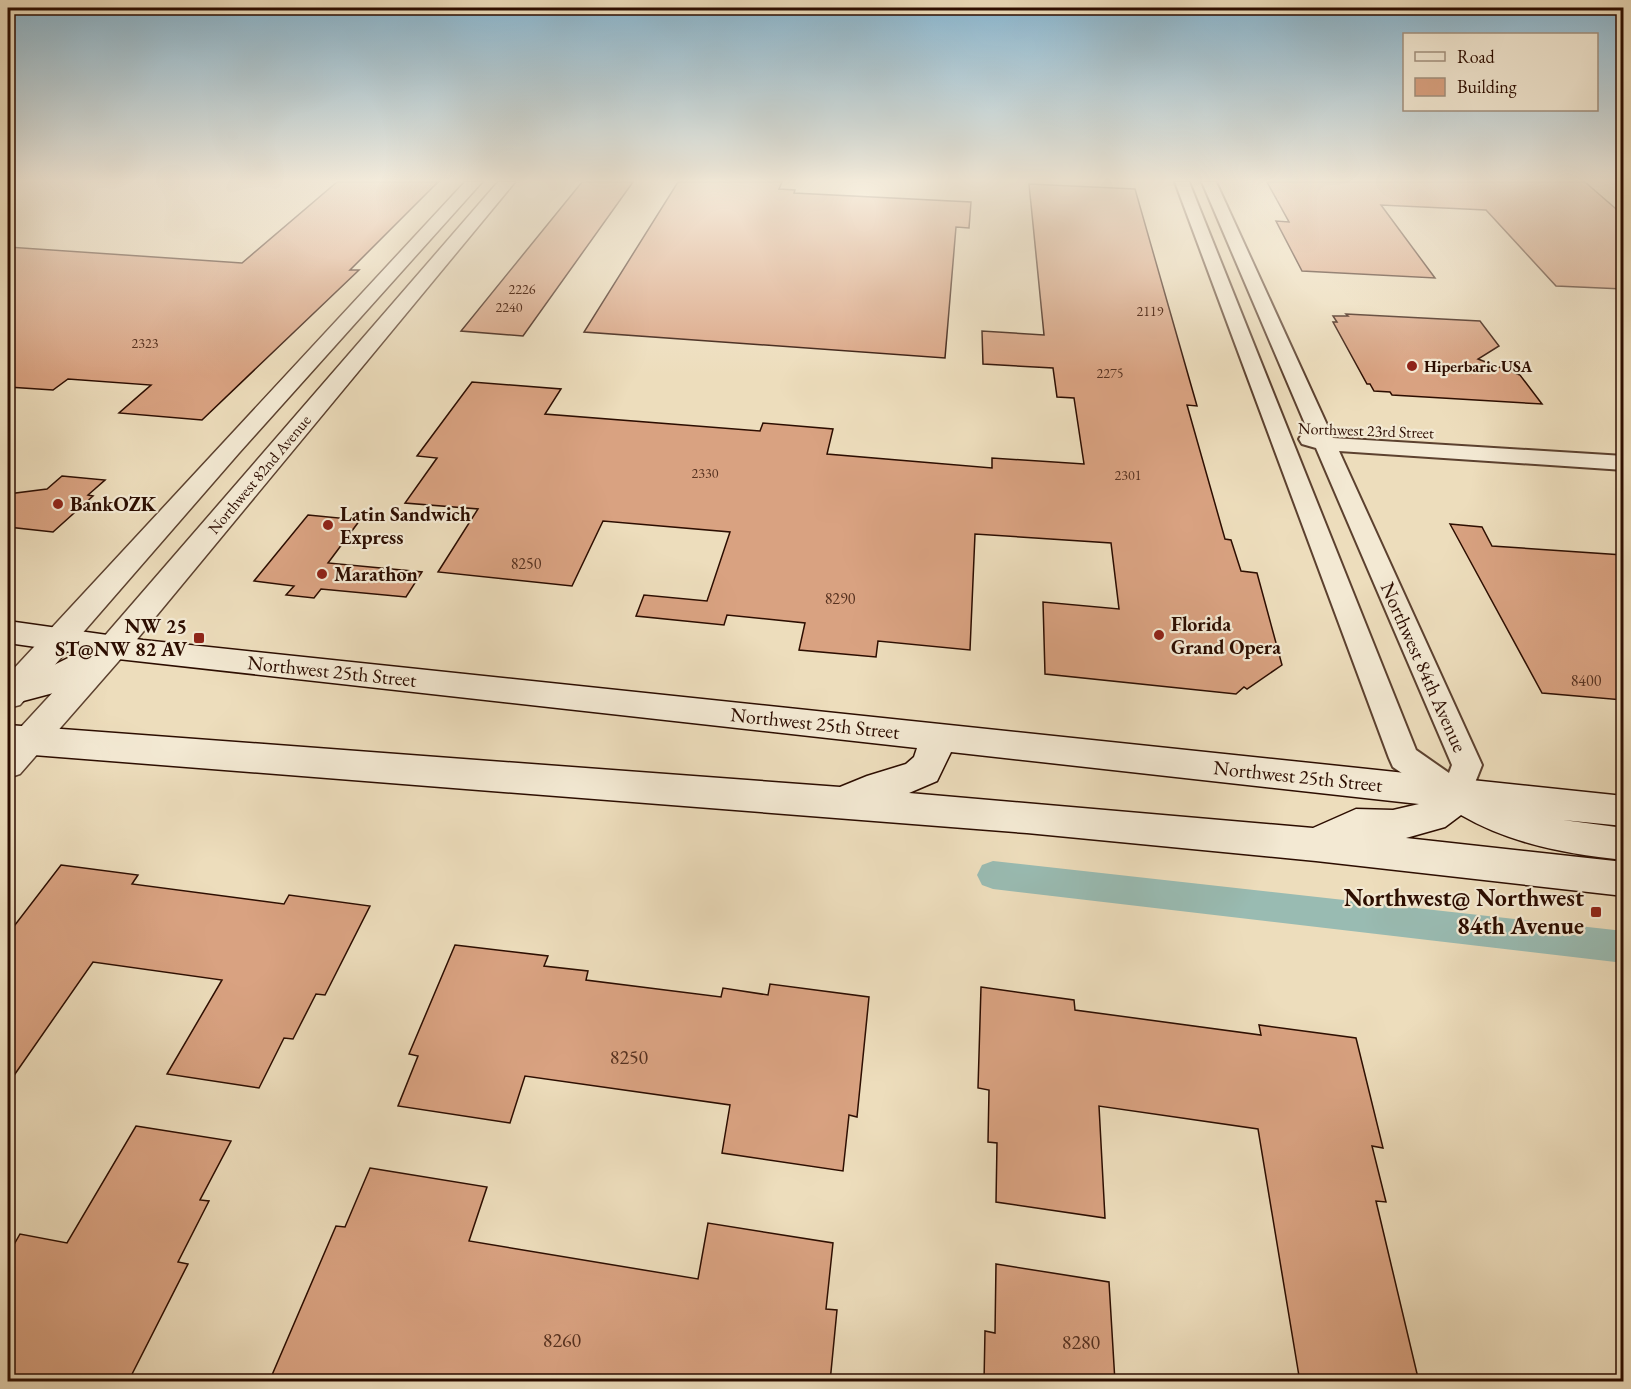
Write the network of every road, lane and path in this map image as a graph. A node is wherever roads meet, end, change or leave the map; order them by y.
1 (415, 247) edge
2 (452, 247) edge
3 (1207, 247) edge
4 (1238, 247) edge
5 (346, 322) junction
6 (386, 324) junction
7 (1277, 428) junction
8 (1321, 435) junction
9 (1623, 444) edge
10 (1623, 463) edge
11 (8, 632) edge
12 (57, 639) junction
13 (112, 647) junction
14 (8, 648) edge
15 (8, 694) edge
16 (937, 736) junction
17 (15, 748) edge
18 (1456, 794) junction
19 (843, 802) junction
20 (1623, 811) edge
21 (1623, 844) edge
22 (1316, 845) junction
23 (1623, 879) edge

1 - 5 main road, Northwest 82nd Avenue
2 - 6 main road, Northwest 82nd Avenue
3 - 7 street, Northwest 84th Avenue
4 - 8 street, Northwest 84th Avenue
5 - 6 main road
5 - 12 main road, Northwest 82nd Avenue
6 - 13 main road, Northwest 82nd Avenue
7 - 8 street, Northwest 23rd Street
7 - 18 street, Northwest 84th Avenue
8 - 9 street, Northwest 23rd Street
8 - 10 street, Northwest 23rd Street
8 - 18 street, Northwest 84th Avenue
11 - 12 main road, Northwest 25th Street
12 - 13 main road, Northwest 25th Street
12 - 14 main road
12 - 15 main road, Northwest 82nd Avenue
13 - 15 main road
13 - 16 main road, Northwest 25th Street
13 - 17 main road, Northwest 82nd Avenue
16 - 18 main road, Northwest 25th Street
16 - 19 main road
17 - 19 main road
18 - 20 main road, Northwest 25th Street
18 - 21 main road
18 - 22 main road
19 - 22 main road
22 - 23 main road

